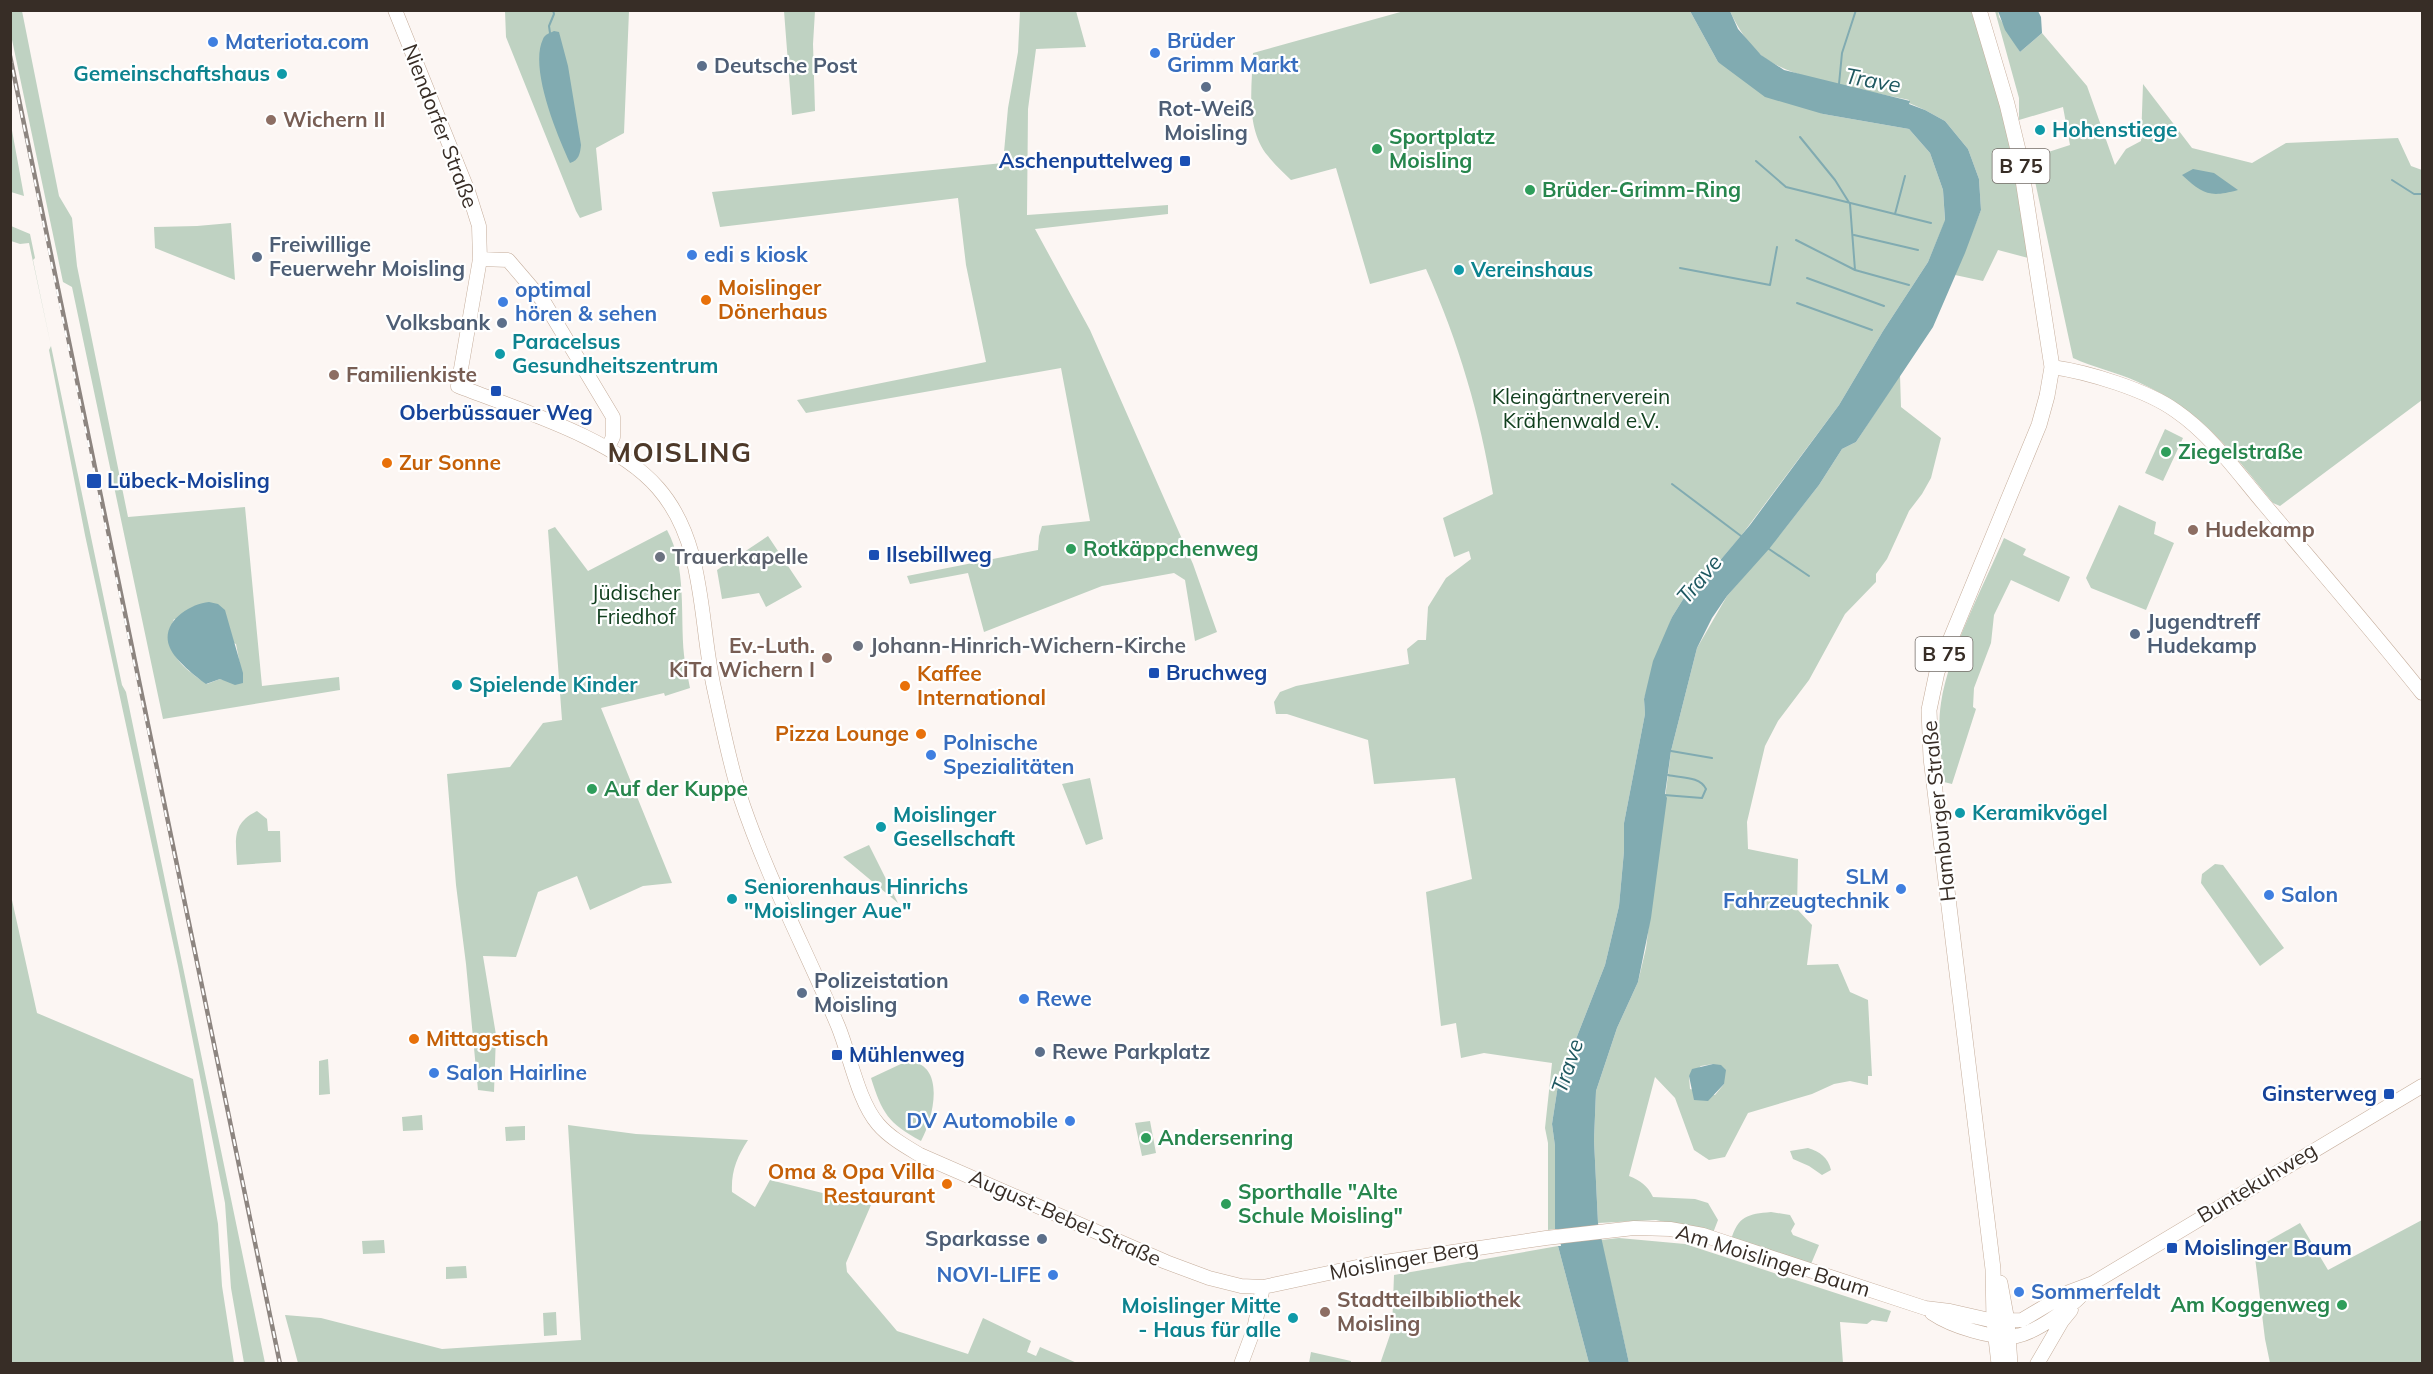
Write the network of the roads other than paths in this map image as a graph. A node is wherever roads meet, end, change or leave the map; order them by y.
1 (395, 10) edge
2 (1978, 10) edge
3 (480, 260) junction
4 (2052, 367) junction
5 (608, 447) junction
6 (2422, 693) edge
7 (2422, 1086) edge
8 (1546, 1238) joint
9 (2093, 1282) junction
10 (1263, 1287) junction
11 (2082, 1297) junction
12 (2001, 1329) junction
13 (1998, 1357) edge
14 (1241, 1364) edge
15 (2010, 1364) edge
16 (2037, 1364) edge

1 - 3 main road, Niendorfer Straße
2 - 4 main road, Hamburger Straße / B 75
3 - 5 main road
3 - 5 main road, Niendorfer Straße
4 - 6 main road
4 - 12 main road, Hamburger Straße / B 75
5 - 10 main road, August-Bebel-Straße
7 - 9 main road, Buntekuhweg
8 - 10 main road, Moislinger Berg
8 - 12 main road, Am Moislinger Baum
9 - 11 main road, Buntekuhweg
9 - 12 main road, Buntekuhweg
10 - 14 main road
11 - 12 main road, Buntekuhweg
11 - 16 main road
12 - 13 main road, Hamburger Straße / B 75
12 - 15 main road, B 75

